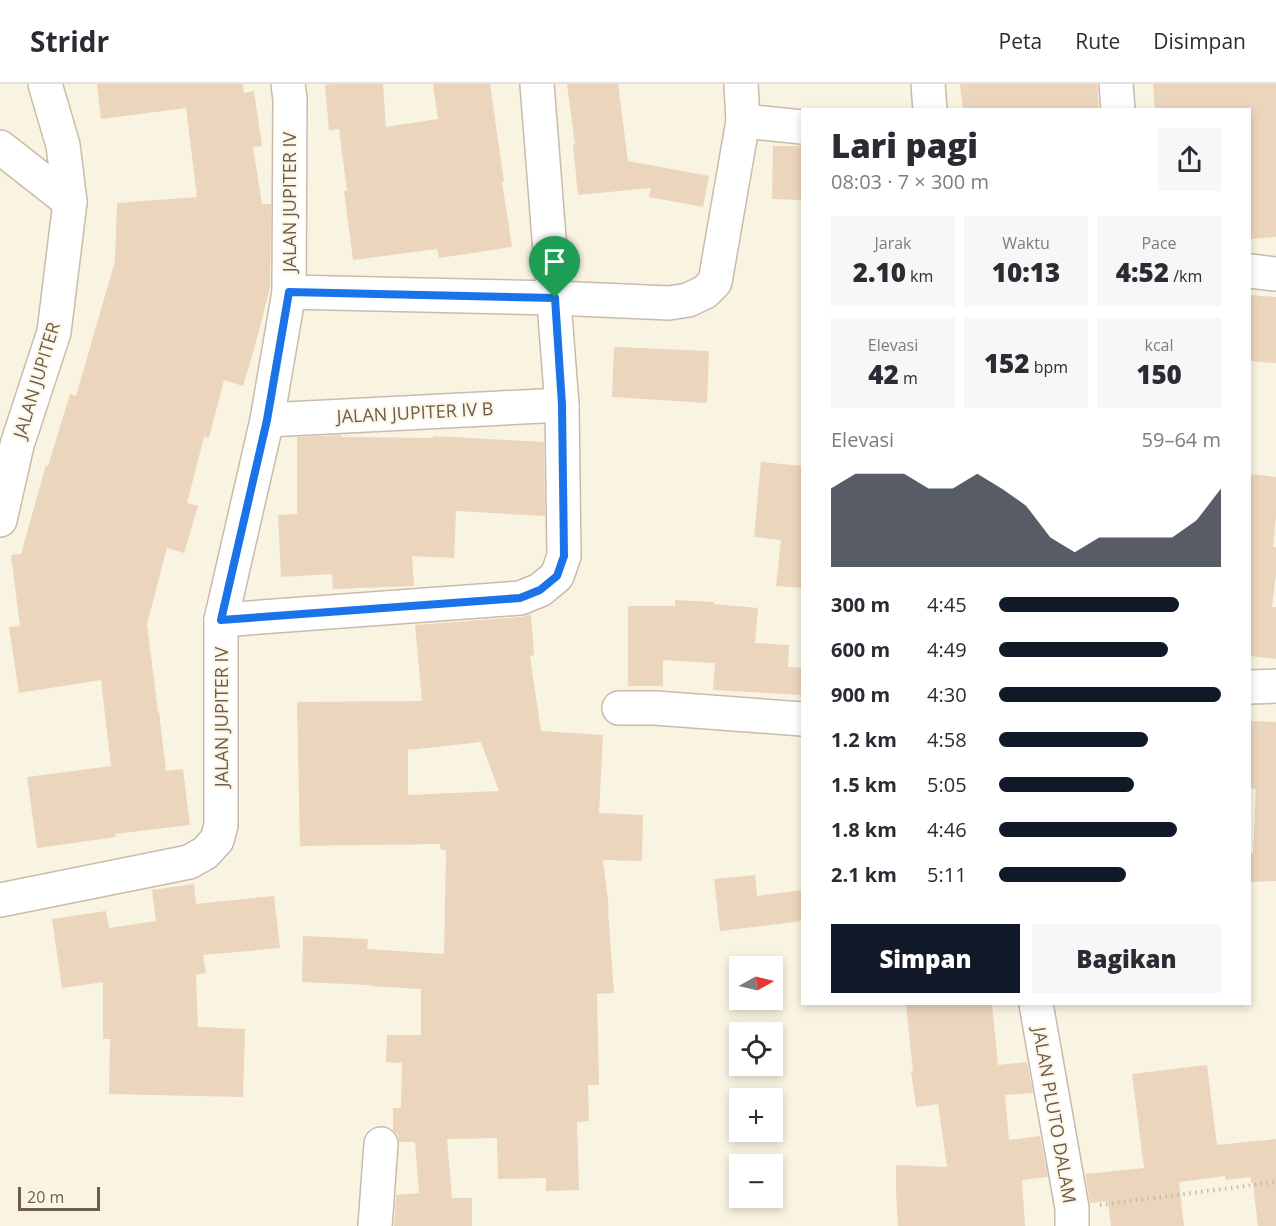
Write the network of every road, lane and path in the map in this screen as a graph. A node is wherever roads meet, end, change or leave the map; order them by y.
1 (45, 84) edge
2 (288, 84) edge
3 (537, 84) edge
4 (741, 84) edge
5 (928, 84) edge
6 (1116, 84) edge
7 (930, 108) edge
8 (1118, 108) edge
9 (743, 121) junction
10 (801, 127) edge
11 (0, 147) edge
12 (70, 202) junction
13 (1251, 271) edge
14 (1276, 274) edge
15 (289, 292) junction
16 (555, 298) junction
17 (562, 405) junction
18 (267, 420) junction
19 (0, 520) edge
20 (221, 620) junction
21 (1276, 686) edge
22 (1251, 687) edge
23 (619, 708) dead end
24 (801, 719) edge
25 (0, 900) edge
26 (1036, 1005) edge
27 (381, 1144) dead end
28 (1276, 1182) edge
29 (1072, 1217) edge
30 (375, 1226) edge

1 - 12 street, JALAN JUPITER
2 - 15 street, JALAN JUPITER IV
3 - 16 street
4 - 9 street
5 - 7 street
6 - 8 street
9 - 10 street
9 - 16 street
11 - 12 street
12 - 19 street, JALAN JUPITER
13 - 14 street
15 - 16 street
15 - 18 street, JALAN JUPITER IV
16 - 17 street
17 - 18 street, JALAN JUPITER IV B
17 - 20 street
18 - 20 street, JALAN JUPITER IV
20 - 25 street, JALAN JUPITER IV
21 - 22 street
23 - 24 street
26 - 29 street, JALAN PLUTO DALAM
27 - 30 street
28 - 29 path

